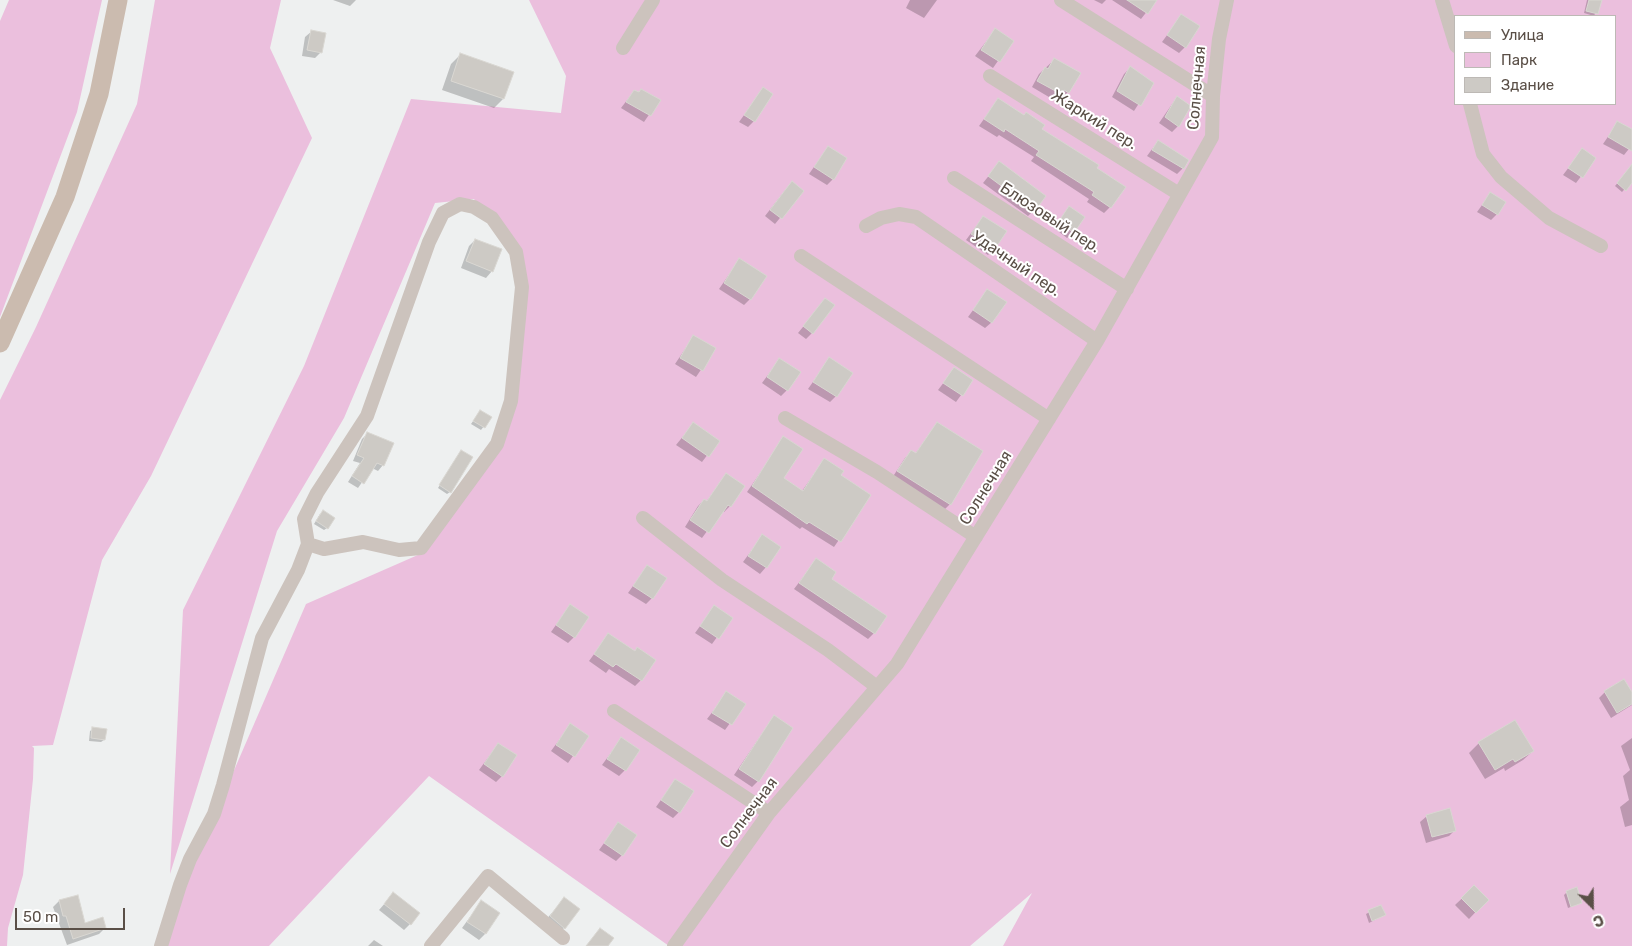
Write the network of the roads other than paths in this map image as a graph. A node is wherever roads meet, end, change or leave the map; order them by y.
1 (118, 0) edge
2 (653, 0) edge
3 (1061, 0) edge
4 (1227, 0) edge
5 (1442, 0) edge
6 (1454, 39) edge
7 (623, 48) dead end
8 (990, 76) dead end
9 (1213, 96) junction
10 (1470, 105) edge
11 (954, 178) dead end
12 (1179, 194) junction
13 (866, 226) dead end
14 (1601, 246) dead end
15 (801, 256) dead end
16 (1126, 289) junction
17 (1097, 341) junction
18 (0, 344) edge
19 (785, 418) dead end
20 (1049, 419) junction
21 (644, 518) dead end
22 (976, 537) junction
23 (308, 544) junction
24 (877, 687) junction
25 (614, 711) dead end
26 (769, 813) junction
27 (563, 938) dead end
28 (161, 946) edge
29 (431, 946) edge
30 (674, 946) edge

1 - 18 main road
2 - 7 street
3 - 9 street
4 - 9 street, Солнечная
5 - 6 street
8 - 12 street, Жаркий пер.
9 - 12 street, Солнечная
10 - 14 street
11 - 16 street, Блюзовый пер.
12 - 16 street, Солнечная
13 - 17 street, Удачный пер.
15 - 20 street
16 - 17 street, Солнечная
17 - 20 street, Солнечная
19 - 22 street
20 - 22 street, Солнечная
21 - 24 street
22 - 24 street, Солнечная
23 - 23 street
23 - 28 street
24 - 26 street, Солнечная
25 - 26 street
26 - 30 street, Солнечная
27 - 29 street

